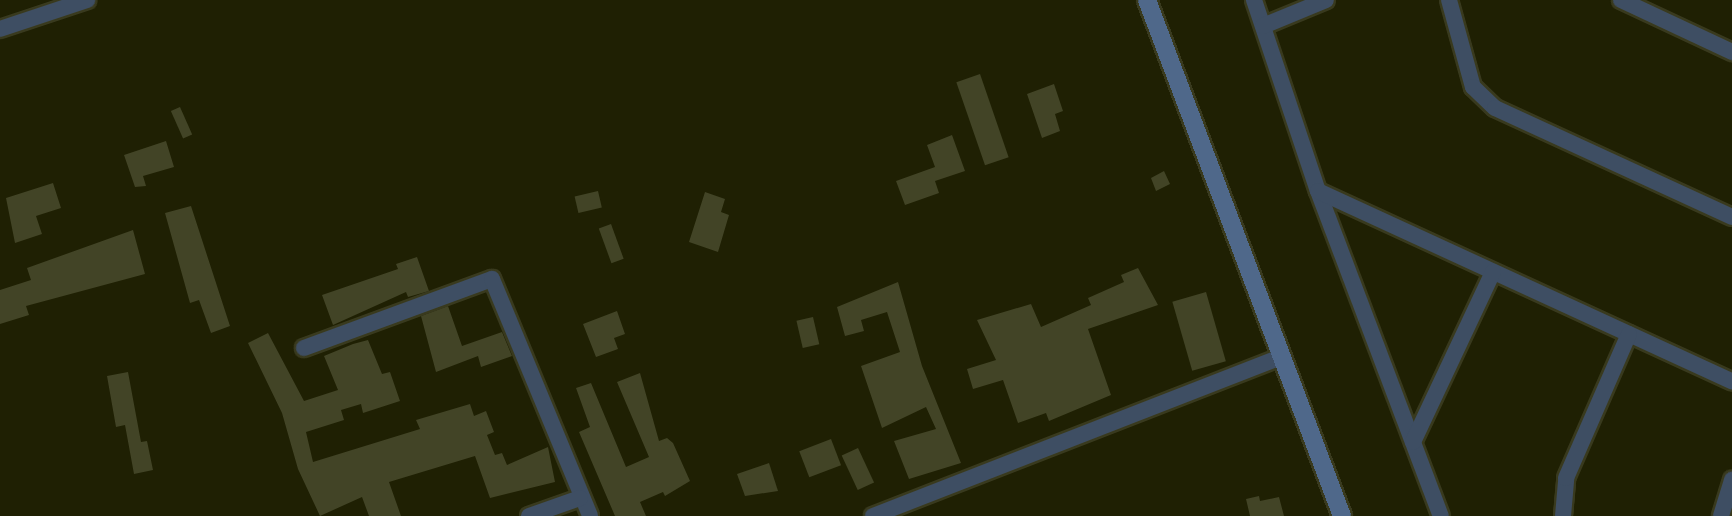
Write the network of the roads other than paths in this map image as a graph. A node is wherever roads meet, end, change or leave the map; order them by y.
1 (87, 0) edge
2 (1147, 0) edge
3 (1254, 0) edge
4 (1326, 0) edge
5 (1449, 0) edge
6 (1621, 0) edge
7 (1263, 26) junction
8 (0, 29) edge
9 (1732, 52) edge
10 (1318, 191) junction
11 (1732, 216) edge
12 (1493, 272) junction
13 (1629, 334) junction
14 (304, 348) dead end
15 (1279, 358) junction
16 (1732, 381) edge
17 (1413, 442) junction
18 (1732, 480) edge
19 (580, 498) junction
20 (529, 516) edge
21 (590, 516) edge
22 (873, 516) edge
23 (1341, 516) edge
24 (1441, 516) edge
25 (1563, 516) edge
26 (1721, 516) edge

1 - 8 street
2 - 15 street
3 - 7 street
4 - 7 street
5 - 11 street
6 - 9 street
7 - 10 street
10 - 12 street
10 - 17 street
12 - 13 street
12 - 17 street
13 - 16 street
13 - 25 street
14 - 19 street
15 - 22 street
15 - 23 street
17 - 24 street
18 - 26 street
19 - 20 street
19 - 21 street

